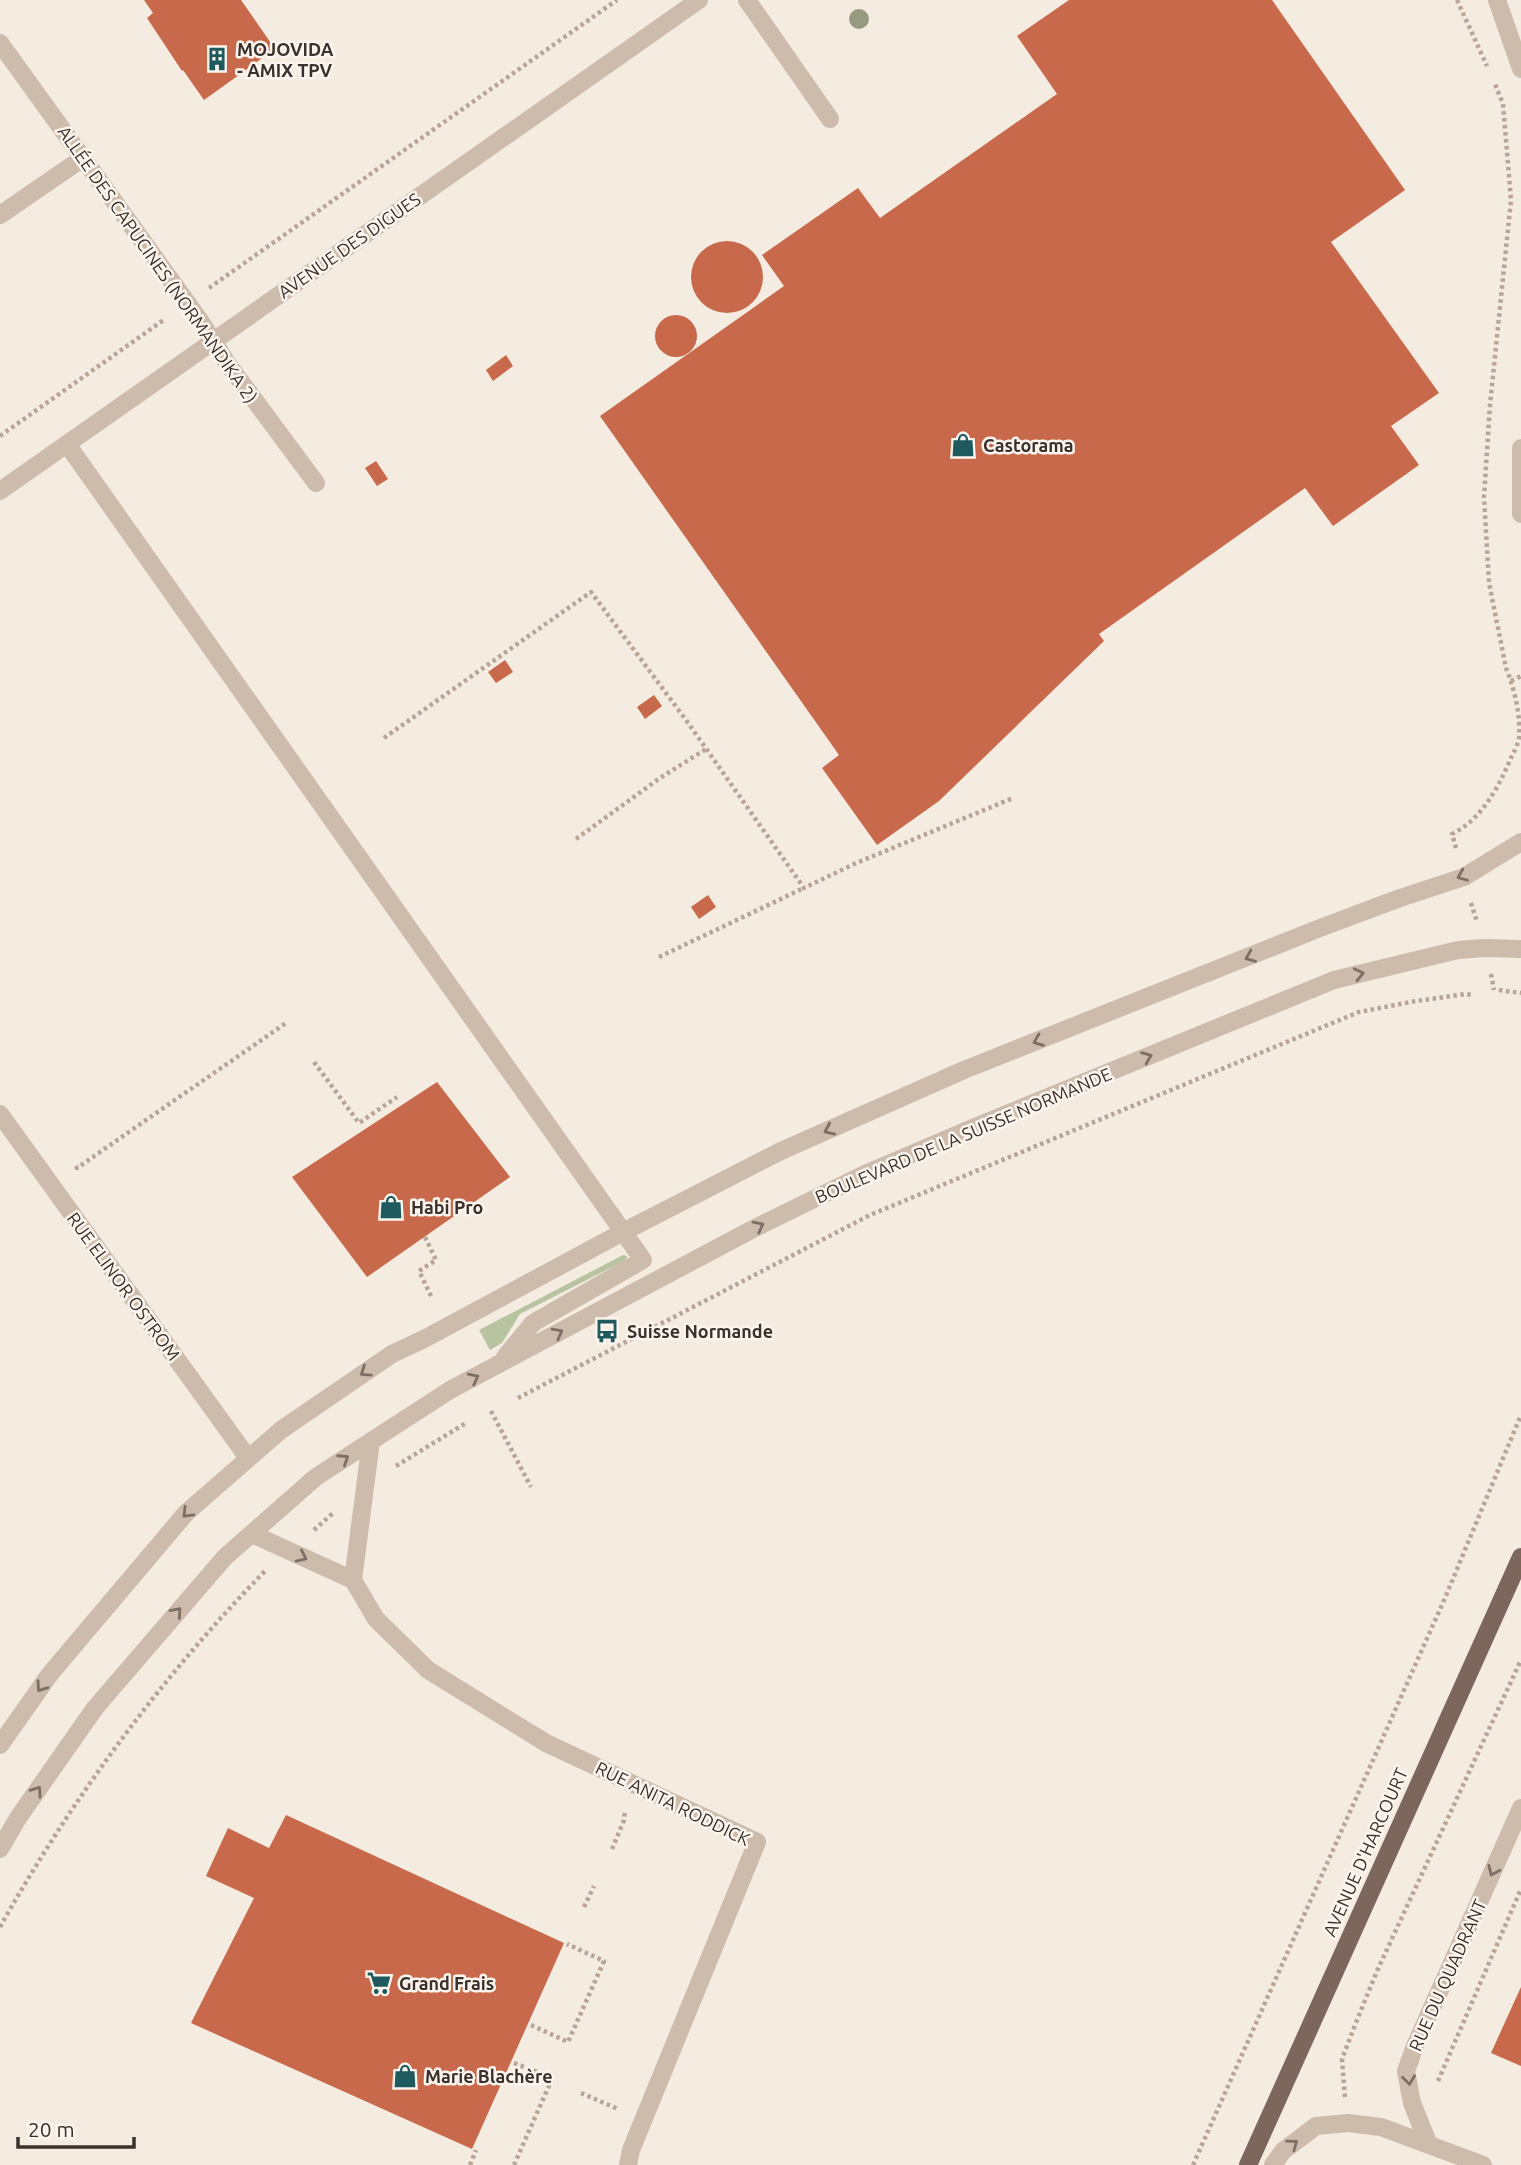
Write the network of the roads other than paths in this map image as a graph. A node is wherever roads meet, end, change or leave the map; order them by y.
1 (699, 0) edge
2 (747, 0) edge
3 (1497, 0) edge
4 (0, 43) edge
5 (1521, 69) edge
6 (830, 119) dead end
7 (83, 158) junction
8 (0, 215) edge
9 (212, 341) junction
10 (68, 444) junction
11 (1521, 457) edge
12 (316, 483) dead end
13 (0, 491) edge
14 (1521, 514) edge
15 (1521, 842) edge
16 (1521, 949) edge
17 (0, 1114) edge
18 (623, 1232) junction
19 (498, 1365) junction
20 (371, 1441) junction
21 (248, 1458) junction
22 (251, 1534) junction
23 (1521, 1557) edge
24 (353, 1580) junction
25 (0, 1745) edge
26 (1521, 1810) edge
27 (0, 1849) edge
28 (1429, 2145) junction
29 (628, 2165) edge
30 (1248, 2165) edge
31 (1273, 2165) edge
32 (1483, 2165) edge

1 - 9 street, AVENUE DES DIGUES
2 - 6 street
3 - 5 street
4 - 7 street, ALLÉE DES CAPUCINES (NORMANDIKA 2)
7 - 8 street
7 - 9 street, ALLÉE DES CAPUCINES (NORMANDIKA 2)
9 - 10 street, AVENUE DES DIGUES
9 - 12 street, ALLÉE DES CAPUCINES (NORMANDIKA 2)
10 - 13 street, AVENUE DES DIGUES
10 - 18 street
11 - 14 street
15 -> 18 street
19 -> 16 street, BOULEVARD DE LA SUISSE NORMANDE
17 - 21 street, RUE ELINOR OSTROM
18 - 19 street
18 -> 21 street
20 -> 19 street, BOULEVARD DE LA SUISSE NORMANDE
22 -> 20 street, BOULEVARD DE LA SUISSE NORMANDE
20 - 24 street
21 -> 25 street
22 -> 24 street
27 -> 22 street, BOULEVARD DE LA SUISSE NORMANDE
23 - 30 main road, AVENUE D'HARCOURT
24 - 29 street, RUE ANITA RODDICK
26 -> 28 street, RUE DU QUADRANT
31 -> 28 street
28 - 32 street

